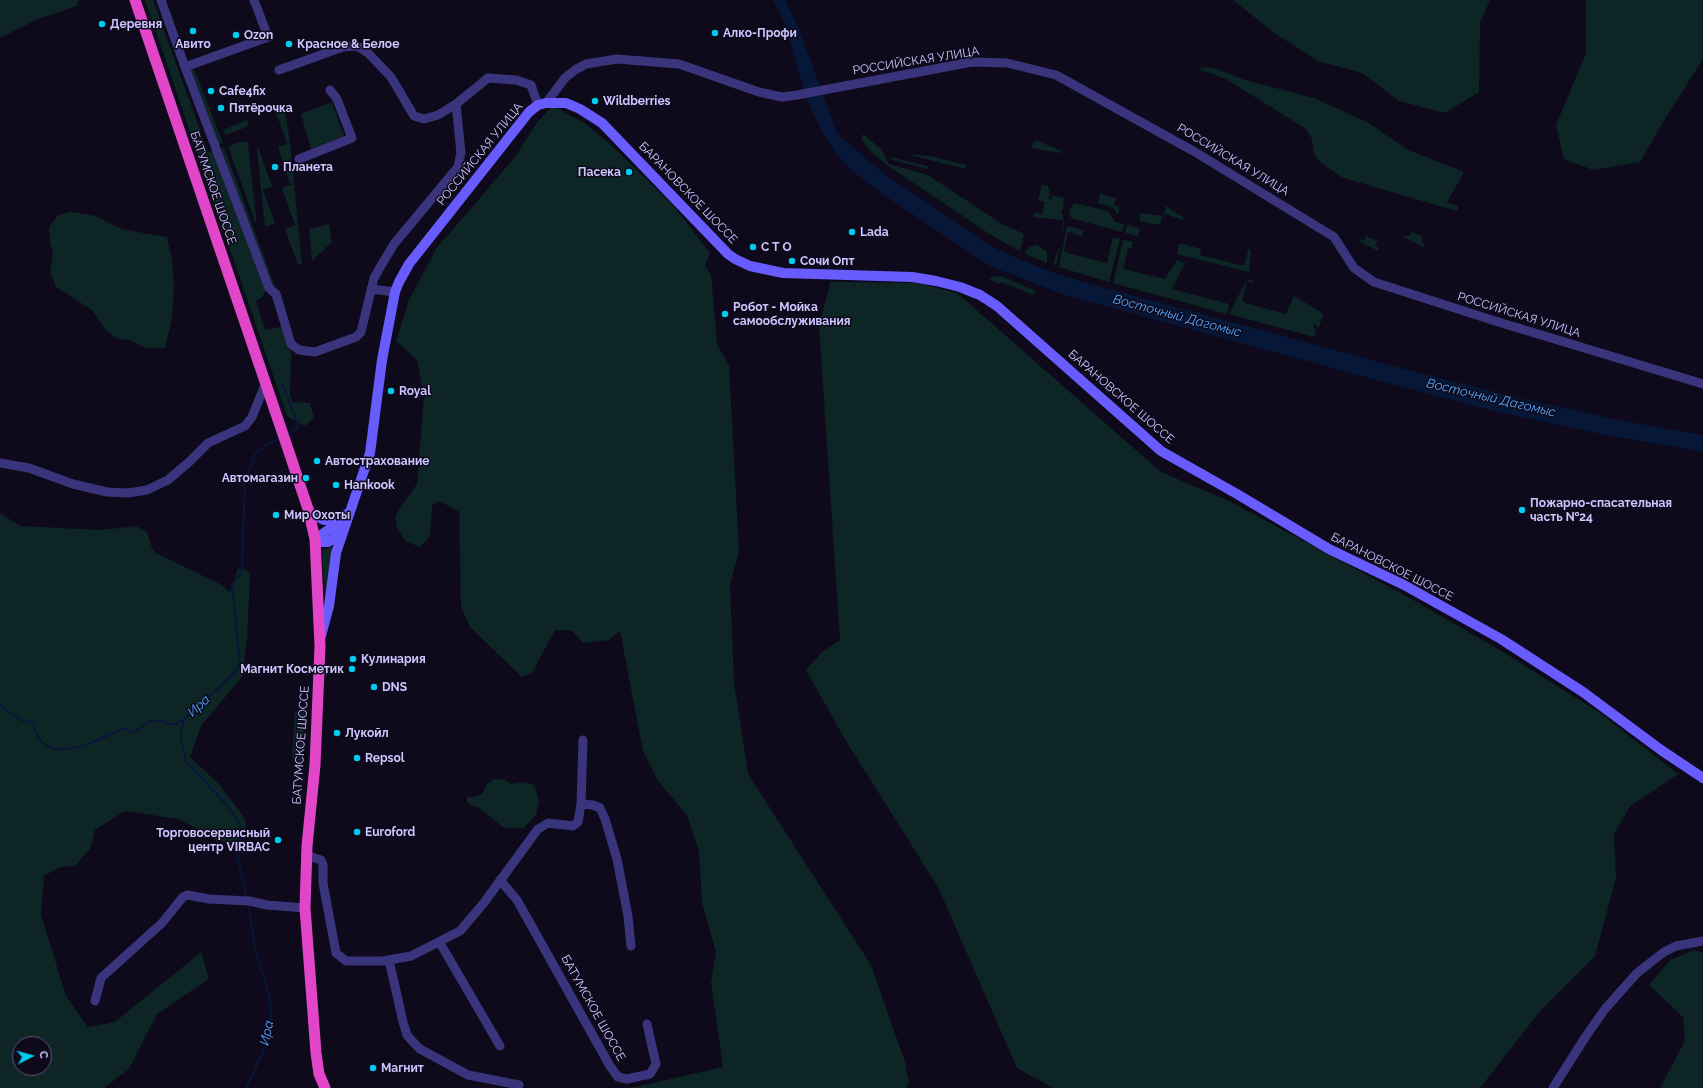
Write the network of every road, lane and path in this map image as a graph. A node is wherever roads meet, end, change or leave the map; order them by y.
1 (135, 0) edge
2 (161, 0) edge
3 (254, 0) edge
4 (185, 67) junction
5 (279, 70) dead end
6 (330, 90) dead end
7 (456, 104) junction
8 (542, 104) junction
9 (299, 159) dead end
10 (371, 289) junction
11 (395, 292) junction
12 (1703, 384) edge
13 (266, 385) junction
14 (0, 463) edge
15 (308, 509) junction
16 (349, 513) junction
17 (315, 541) junction
18 (320, 642) junction
19 (582, 740) dead end
20 (1703, 778) edge
21 (581, 804) junction
22 (306, 855) junction
23 (500, 880) junction
24 (305, 908) junction
25 (1703, 941) edge
26 (440, 943) junction
27 (631, 946) dead end
28 (389, 960) junction
29 (95, 1001) dead end
30 (646, 1024) dead end
31 (500, 1046) dead end
32 (520, 1085) dead end
33 (325, 1088) edge
34 (1553, 1088) edge

1 - 13 highway, БАТУМСКОЕ ШОССЕ
2 - 4 street
3 - 4 street
4 - 10 street
5 - 7 street
6 - 9 street
7 - 8 street
7 - 10 street
8 - 11 main road, РОССИЙСКАЯ УЛИЦА
8 - 12 street, РОССИЙСКАЯ УЛИЦА
8 - 20 main road, БАРАНОВСКОЕ ШОССЕ
10 - 11 street
11 - 16 main road, РОССИЙСКАЯ УЛИЦА
13 - 14 street
13 - 15 highway, БАТУМСКОЕ ШОССЕ
15 - 16 main road
15 - 17 highway, БАТУМСКОЕ ШОССЕ
16 - 17 main road
16 - 18 main road, РОССИЙСКАЯ УЛИЦА
17 - 18 highway, БАТУМСКОЕ ШОССЕ
18 - 22 highway, БАТУМСКОЕ ШОССЕ
19 - 21 street
21 - 23 street
21 - 27 street
22 - 24 highway, БАТУМСКОЕ ШОССЕ
22 - 28 street
23 - 26 street
23 - 30 street, БАТУМСКОЕ ШОССЕ
24 - 29 street
24 - 33 highway, БАТУМСКОЕ ШОССЕ
25 - 34 street
26 - 28 street
26 - 31 street
28 - 32 street

